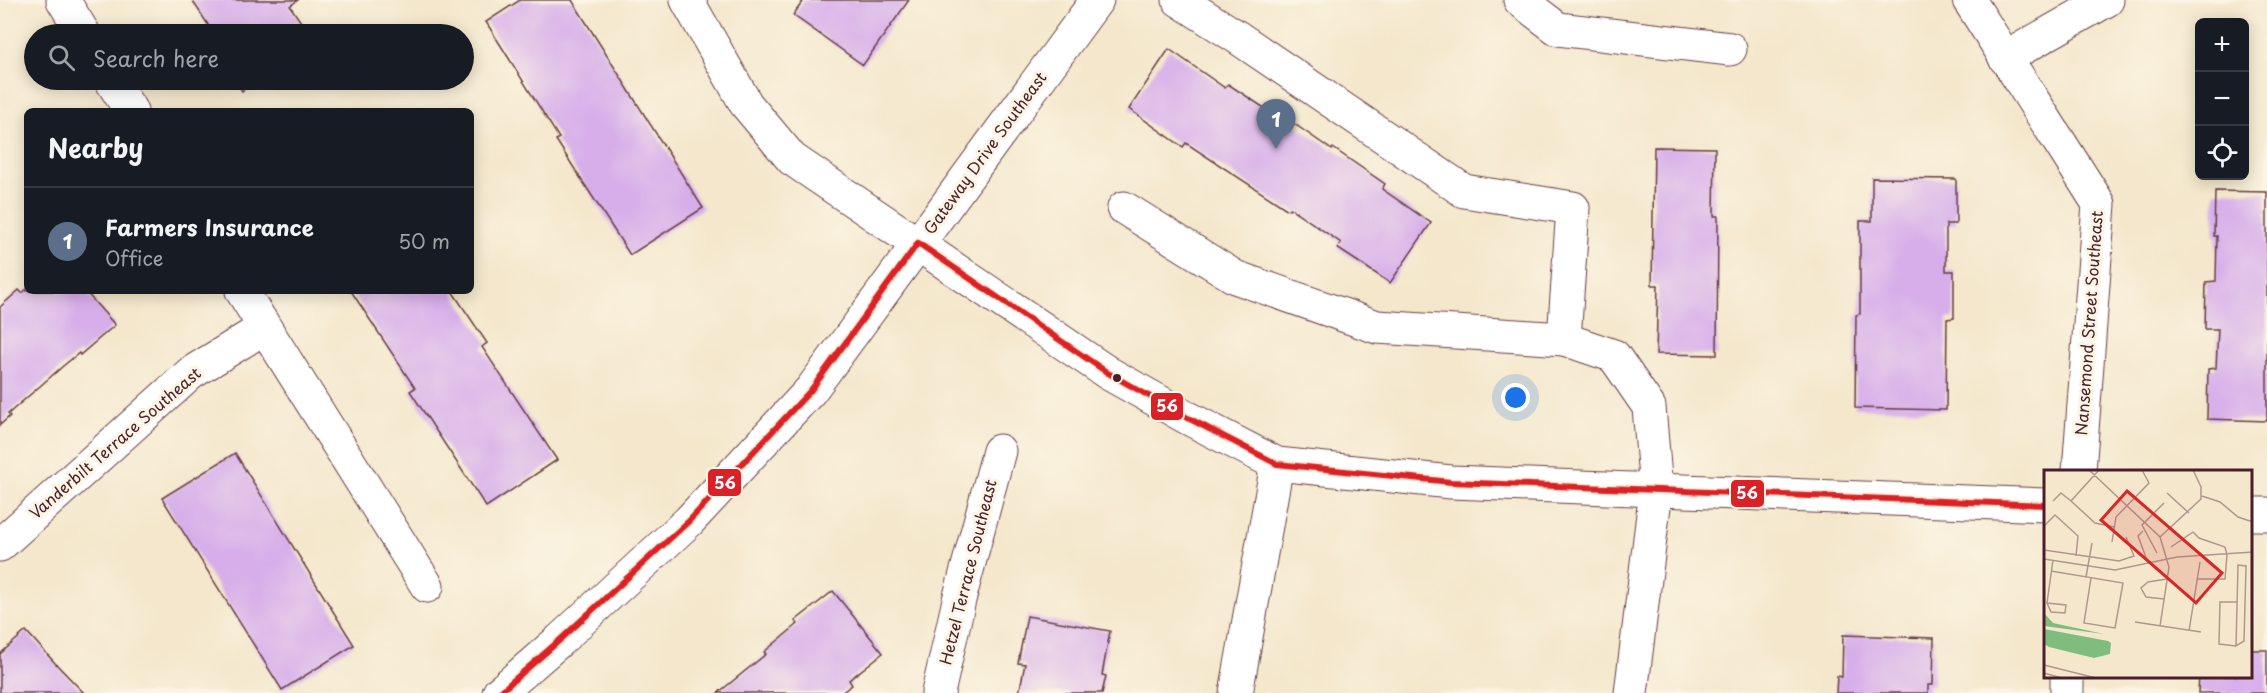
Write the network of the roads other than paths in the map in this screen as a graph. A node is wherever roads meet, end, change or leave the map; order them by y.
1 (63, 0) edge
2 (687, 0) edge
3 (1097, 0) edge
4 (1179, 0) edge
5 (1520, 0) edge
6 (1969, 0) edge
7 (2107, 0) edge
8 (78, 24) edge
9 (1730, 49) dead end
10 (2005, 58) junction
11 (117, 90) edge
12 (129, 108) edge
13 (1124, 207) dead end
14 (918, 243) junction
15 (244, 294) edge
16 (264, 328) junction
17 (1564, 339) junction
18 (999, 451) dead end
19 (1277, 464) junction
20 (2079, 470) edge
21 (1656, 490) junction
22 (2044, 505) edge
23 (0, 545) edge
24 (428, 586) dead end
25 (499, 693) edge
26 (938, 693) edge
27 (1236, 693) edge
28 (1631, 693) edge

1 - 8 street
2 - 14 street
3 - 14 street, Gateway Drive Southeast
4 - 17 street
5 - 9 street
6 - 10 street, Nansemond Street Southeast
7 - 10 street
10 - 20 street, Nansemond Street Southeast
11 - 12 street
13 - 17 street
14 - 19 street
14 - 25 street, Gateway Drive Southeast
15 - 16 street
16 - 23 street, Vanderbilt Terrace Southeast
16 - 24 street
17 - 21 street
18 - 26 street, Hetzel Terrace Southeast
19 - 21 street
19 - 27 street
21 - 22 street
21 - 28 street

